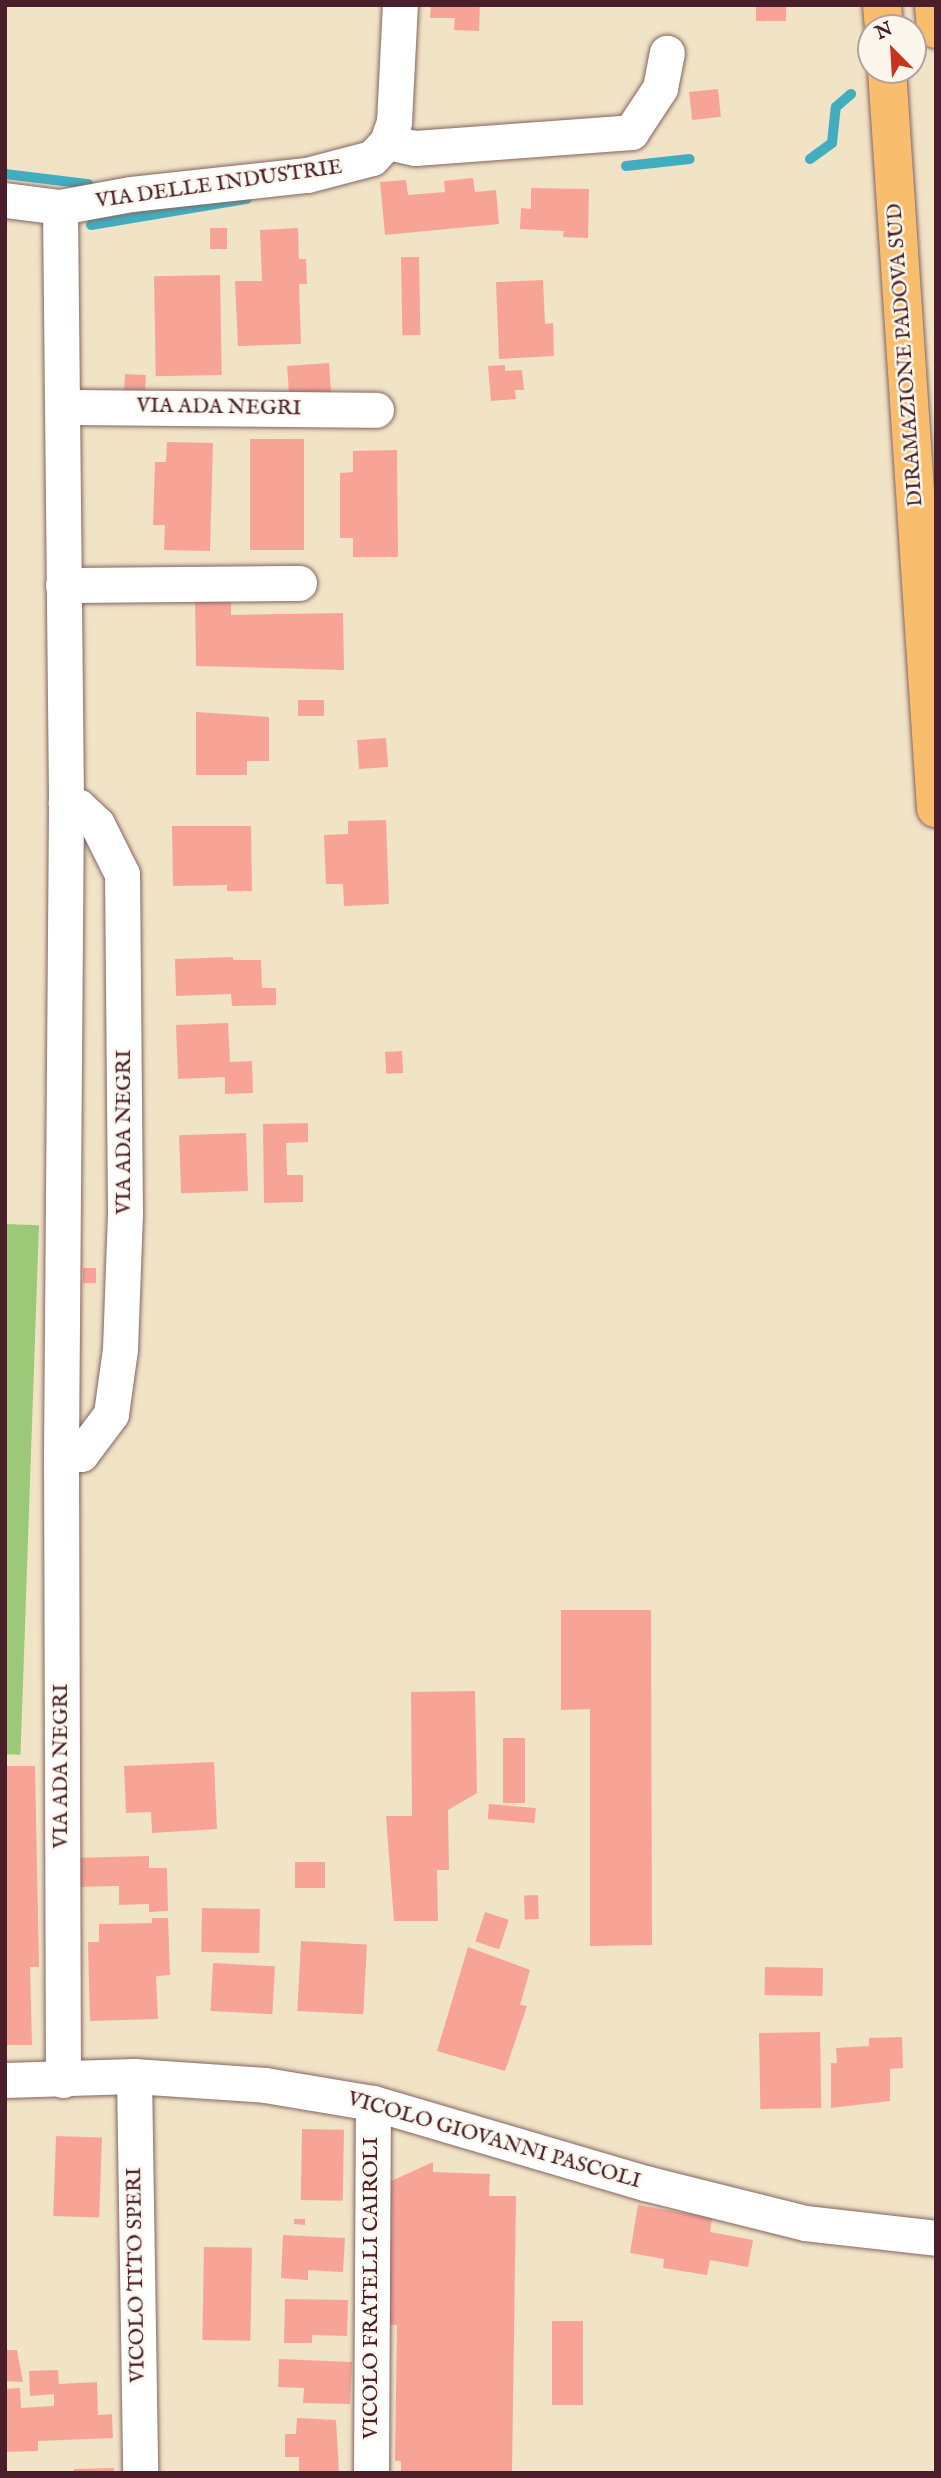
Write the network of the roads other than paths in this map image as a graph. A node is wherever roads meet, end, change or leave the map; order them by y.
1 (400, 5) edge
2 (934, 5) edge
3 (936, 30) edge
4 (667, 53) dead end
5 (888, 84) edge
6 (387, 142) junction
7 (5, 200) edge
8 (60, 207) junction
9 (62, 407) junction
10 (376, 410) dead end
11 (299, 583) dead end
12 (63, 585) junction
13 (66, 803) junction
14 (936, 808) edge
15 (61, 1452) junction
16 (134, 2076) junction
17 (5, 2080) edge
18 (63, 2080) junction
19 (373, 2103) junction
20 (936, 2238) edge
21 (140, 2473) edge
22 (370, 2473) edge

1 - 6 street
2 - 3 highway
4 - 6 street
5 - 14 highway, DIRAMAZIONE PADOVA SUD
6 - 8 street, VIA DELLE INDUSTRIE
7 - 8 street, VIA DELLE INDUSTRIE
8 - 9 street, VIA ADA NEGRI
9 - 10 street, VIA ADA NEGRI
9 - 12 street, VIA ADA NEGRI
11 - 12 street
12 - 13 street, VIA ADA NEGRI
13 - 15 street, VIA ADA NEGRI
13 - 15 street, VIA ADA NEGRI
15 - 18 street, VIA ADA NEGRI
16 - 18 street, VICOLO GIOVANNI PASCOLI
16 - 19 street, VICOLO GIOVANNI PASCOLI
16 - 21 street, VICOLO TITO SPERI
17 - 18 street, VICOLO GIOVANNI PASCOLI
19 - 20 street, VICOLO GIOVANNI PASCOLI
19 - 22 street, VICOLO FRATELLI CAIROLI

